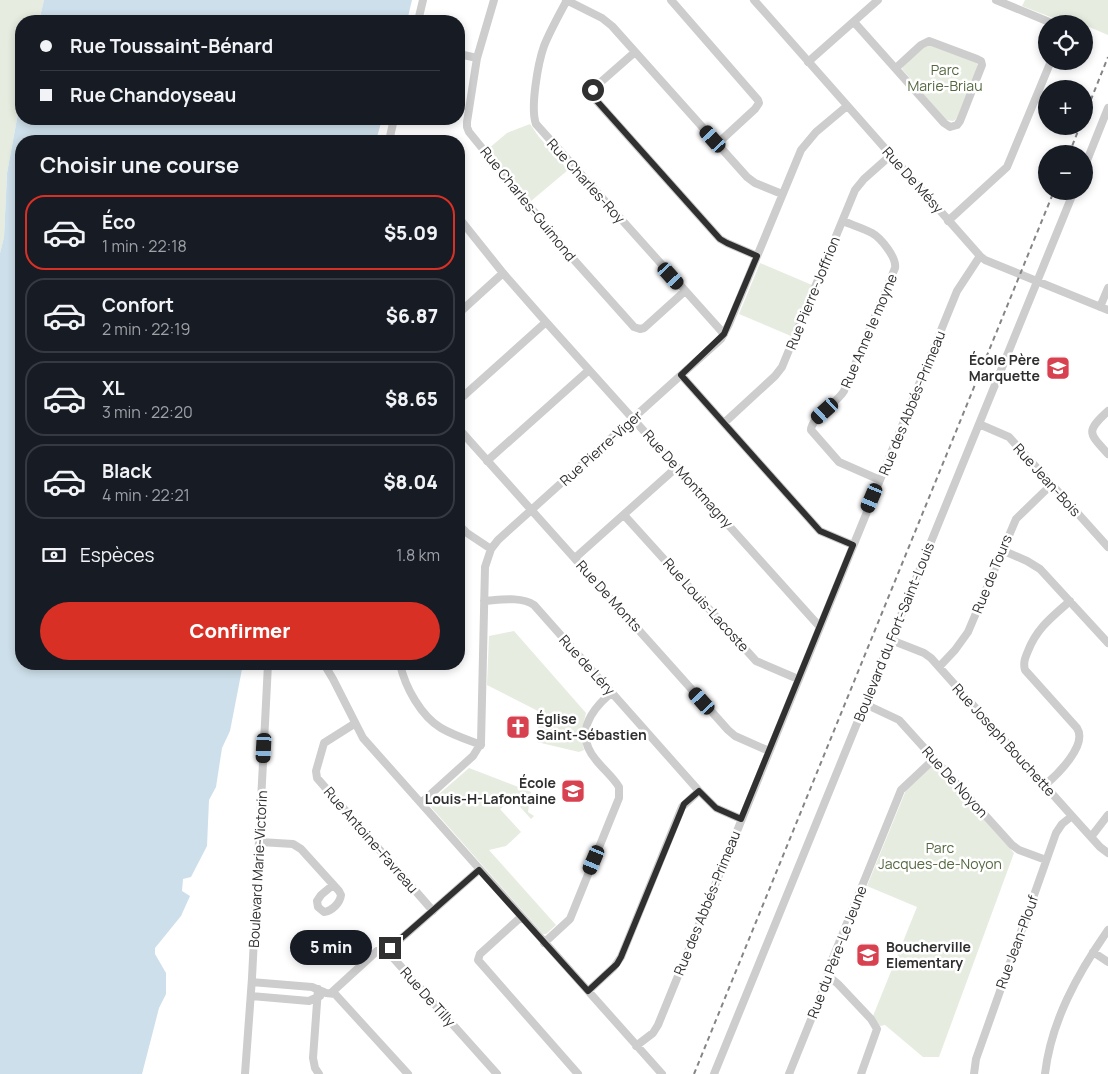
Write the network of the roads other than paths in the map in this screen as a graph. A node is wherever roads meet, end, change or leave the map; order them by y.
1 (423, 0) edge
2 (494, 0) edge
3 (566, 0) edge
4 (671, 0) edge
5 (754, 0) edge
6 (878, 0) edge
7 (996, 0) edge
8 (419, 15) edge
9 (1038, 17) edge
10 (854, 22) junction
11 (635, 52) junction
12 (465, 55) edge
13 (477, 58) junction
14 (808, 62) junction
15 (896, 68) junction
16 (1046, 70) edge
17 (847, 106) junction
18 (1108, 108) edge
19 (717, 144) junction
20 (1093, 146) edge
21 (890, 155) junction
22 (782, 194) junction
23 (1070, 200) edge
24 (948, 220) junction
25 (843, 221) junction
26 (465, 228) edge
27 (757, 256) junction
28 (980, 256) junction
29 (503, 273) junction
30 (1037, 281) junction
31 (1108, 288) edge
32 (685, 291) junction
33 (465, 308) edge
34 (1104, 308) edge
35 (546, 322) junction
36 (724, 334) junction
37 (590, 370) junction
38 (681, 375) junction
39 (465, 395) edge
40 (1108, 411) edge
41 (633, 418) junction
42 (724, 423) junction
43 (979, 424) junction
44 (465, 436) edge
45 (1108, 454) edge
46 (488, 461) junction
47 (677, 467) junction
48 (880, 480) junction
49 (1052, 485) junction
50 (531, 510) junction
51 (624, 514) junction
52 (465, 532) edge
53 (1107, 543) edge
54 (853, 545) junction
55 (490, 549) junction
56 (1002, 550) junction
57 (575, 558) junction
58 (484, 601) junction
59 (1070, 601) junction
60 (820, 626) junction
61 (891, 640) junction
62 (1108, 643) edge
63 (939, 667) junction
64 (268, 670) edge
65 (328, 670) edge
66 (402, 670) edge
67 (798, 679) junction
68 (611, 693) junction
69 (864, 704) junction
70 (354, 724) junction
71 (481, 745) junction
72 (769, 751) junction
73 (934, 759) junction
74 (1045, 785) junction
75 (699, 791) junction
76 (421, 803) junction
77 (1108, 815) edge
78 (1072, 816) junction
79 (741, 819) junction
80 (1091, 837) junction
81 (260, 842) junction
82 (1108, 853) edge
83 (1046, 860) junction
84 (479, 870) junction
85 (333, 885) dead end
86 (433, 911) junction
87 (522, 917) junction
88 (1108, 930) edge
89 (544, 943) junction
90 (387, 951) junction
91 (1093, 952) junction
92 (1108, 962) edge
93 (827, 978) junction
94 (252, 982) junction
95 (318, 989) junction
96 (588, 991) junction
97 (329, 993) junction
98 (251, 996) junction
99 (317, 998) junction
100 (636, 1046) junction
101 (245, 1074) edge
102 (319, 1074) edge
103 (408, 1074) edge
104 (497, 1074) edge
105 (578, 1074) edge
106 (662, 1074) edge
107 (714, 1074) edge
108 (789, 1074) edge
109 (861, 1074) edge
110 (974, 1074) edge
111 (1046, 1074) edge

1 - 8 street
2 - 13 street, Rue Charles-Guimond
3 - 11 street
3 - 32 street, Rue Charles-Roy
4 - 19 street
5 - 14 street, Rue De Mésy
6 - 10 street
7 - 9 street
10 - 14 street
10 - 15 street
11 - 19 street
11 - 27 street
12 - 13 street
13 - 32 street, Rue Charles-Guimond
14 - 17 street, Rue De Mésy
15 - 15 street
16 - 24 street
17 - 21 street, Rue De Mésy
17 - 22 street, Rue Pierre-Viger
18 - 20 street
19 - 22 street
21 - 24 street, Rue De Mésy
21 - 25 street, Rue Pierre-Joffrion
22 - 27 street, Rue Pierre-Viger
23 - 30 street, Boulevard du Fort-Saint-Louis
24 - 28 street, Rue De Mésy
25 - 42 street, Rue Pierre-Joffrion
25 - 48 street, Rue Anne le moyne
26 - 29 street, Rue De Montmagny
27 - 36 street, Rue Pierre-Viger
28 - 30 street, Rue De Mésy
28 - 48 street, Rue des Abbés-Primeau
29 - 33 street
29 - 35 street, Rue De Montmagny
30 - 34 street, Rue De Mésy
30 - 43 street, Boulevard du Fort-Saint-Louis
31 - 34 street
32 - 36 street, Rue Charles-Roy
35 - 37 street, Rue De Montmagny
35 - 39 street
36 - 38 street, Rue Pierre-Viger
37 - 41 street, Rue De Montmagny
37 - 46 street
38 - 41 street, Rue Pierre-Viger
38 - 42 street
40 - 45 street
41 - 47 street, Rue De Montmagny
41 - 50 street, Rue Pierre-Viger
42 - 54 street
43 - 49 street, Rue Jean-Bois
43 - 61 street, Boulevard du Fort-Saint-Louis
44 - 46 street, Rue De Monts
46 - 50 street, Rue De Monts
47 - 51 street
47 - 60 street, Rue De Montmagny
48 - 54 street, Rue des Abbés-Primeau
49 - 53 street, Rue Jean-Bois
49 - 56 street, Rue de Tours
50 - 55 street, Rue Pierre-Viger
50 - 57 street, Rue De Monts
51 - 57 street
51 - 67 street, Rue Louis-Lacoste
52 - 55 street
54 - 60 street, Rue des Abbés-Primeau
55 - 58 street
56 - 59 street
56 - 63 street, Rue de Tours
57 - 72 street, Rue De Monts
58 - 68 street, Rue de Léry
58 - 71 street
59 - 62 street
59 - 74 street
60 - 67 street, Rue des Abbés-Primeau
61 - 63 street, Rue Joseph Bouchette
61 - 69 street, Boulevard du Fort-Saint-Louis
63 - 74 street, Rue Joseph Bouchette
64 - 81 street, Boulevard Marie-Victorin
65 - 70 street
66 - 71 street
67 - 72 street, Rue des Abbés-Primeau
68 - 75 street, Rue de Léry
68 - 89 street
69 - 73 street, Rue De Noyon
69 - 107 street, Boulevard du Fort-Saint-Louis
70 - 76 street
70 - 86 street, Rue Antoine-Favreau
71 - 76 street
72 - 79 street, Rue des Abbés-Primeau
73 - 83 street, Rue De Noyon
73 - 93 street, Rue du Père-Le Jeune
74 - 78 street, Rue Joseph Bouchette
75 - 79 street, Rue de Léry
75 - 96 street
76 - 84 street
77 - 80 street
78 - 80 street, Rue Joseph Bouchette
78 - 83 street, Rue Jean-Plouf
79 - 100 street, Rue des Abbés-Primeau
80 - 82 street, Rue Joseph Bouchette
81 - 85 street
81 - 94 street, Boulevard Marie-Victorin
83 - 110 street, Rue Jean-Plouf
84 - 86 street
84 - 87 street
86 - 90 street
87 - 89 street
87 - 105 street
88 - 91 street
89 - 96 street
90 - 97 street
90 - 104 street, Rue De Tilly
91 - 92 street
91 - 111 street
93 - 108 street, Rue du Père-Le Jeune
93 - 109 street
94 - 95 street
94 - 98 street, Boulevard Marie-Victorin
95 - 97 street
95 - 99 street
96 - 100 street
97 - 99 street
97 - 103 street
98 - 99 street
98 - 101 street, Boulevard Marie-Victorin
99 - 102 street
100 - 106 street

